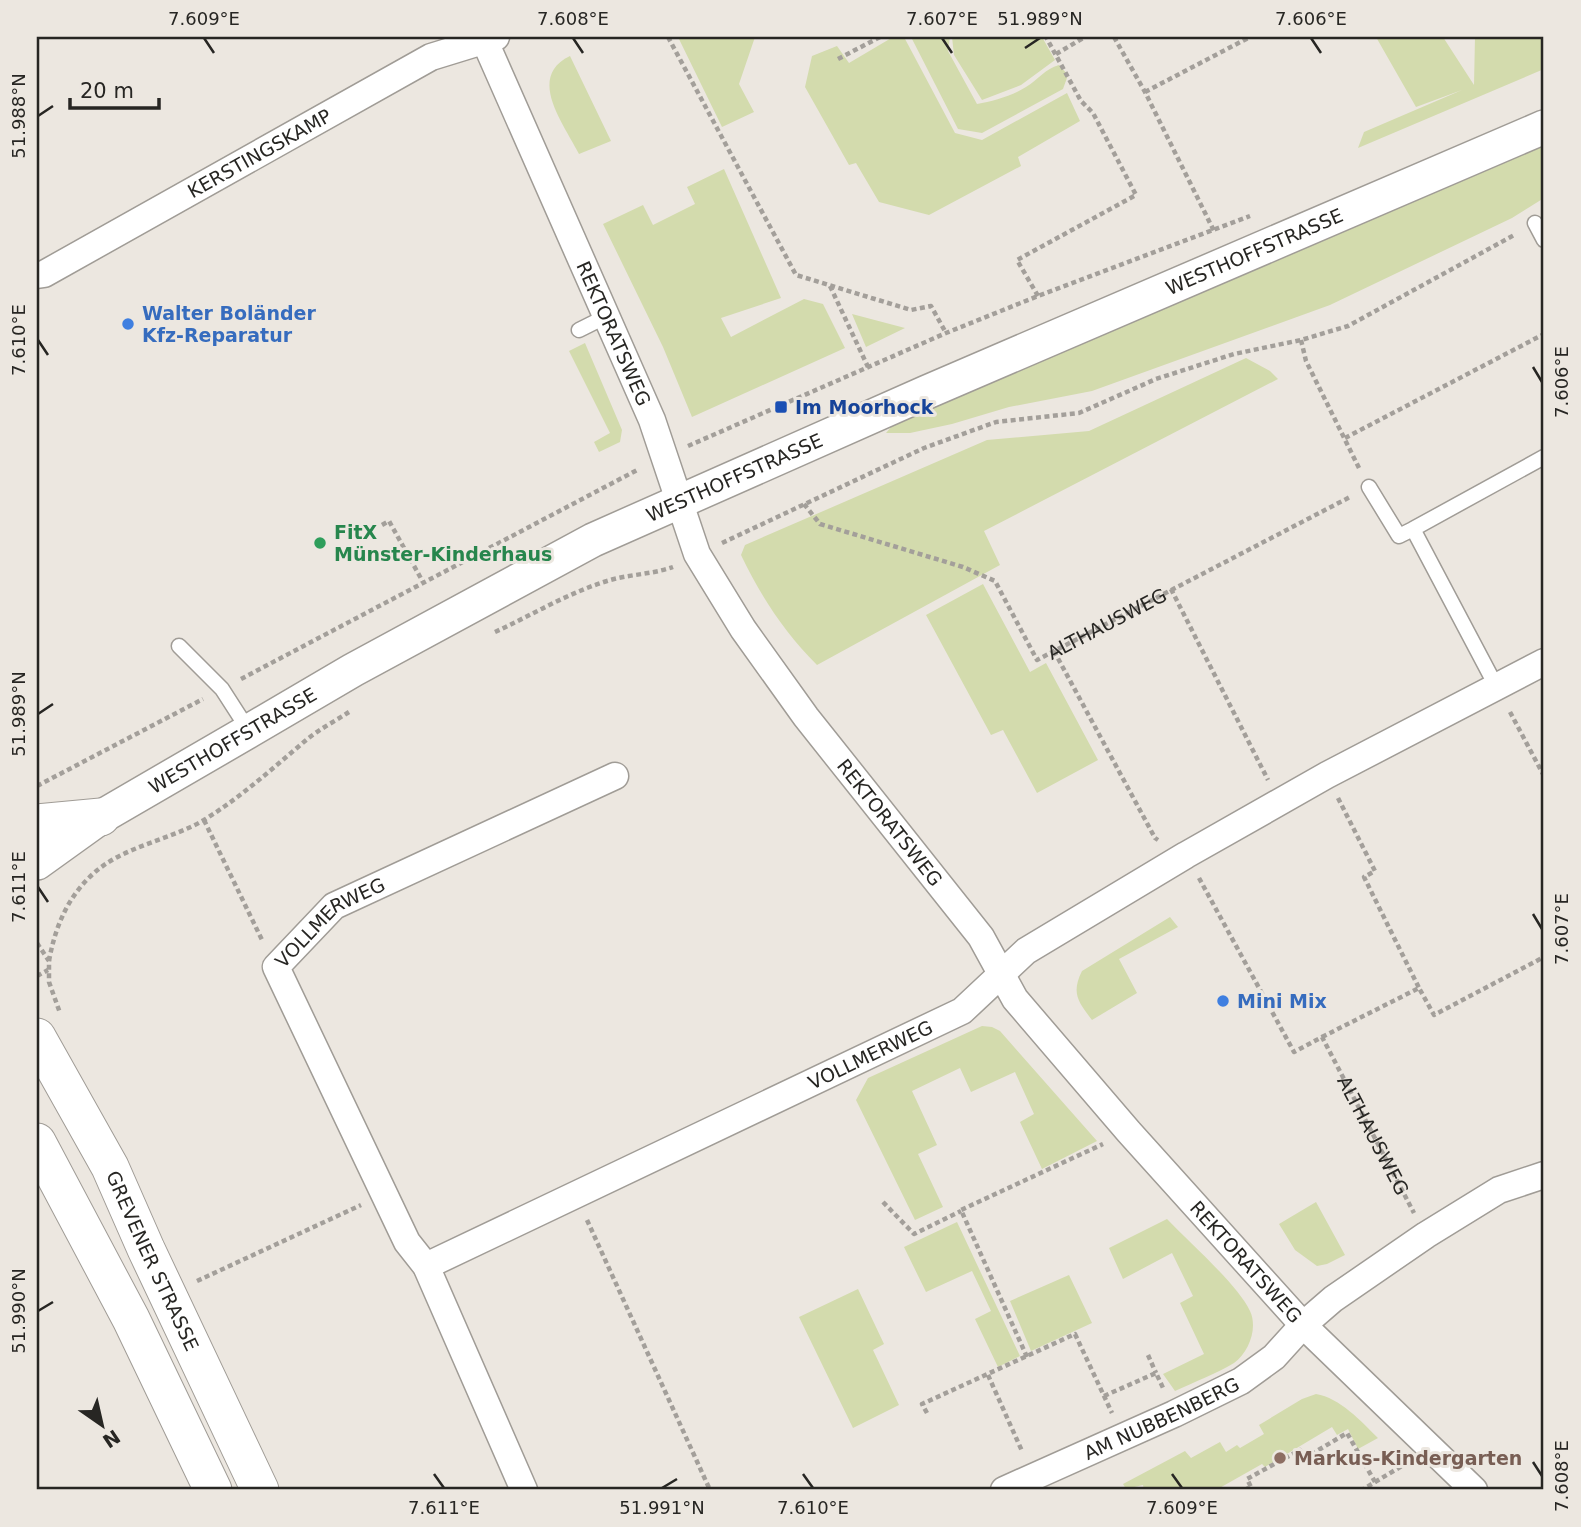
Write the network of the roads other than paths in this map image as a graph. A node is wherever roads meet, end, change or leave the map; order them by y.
1 (488, 38) edge
2 (1544, 127) edge
3 (1535, 223) road end
4 (1544, 240) edge
5 (37, 275) edge
6 (607, 316) junction
7 (579, 330) dead end
8 (1544, 457) edge
9 (1368, 487) road end
10 (678, 501) junction
11 (1413, 529) junction
12 (179, 646) dead end
13 (1544, 662) edge
14 (1496, 686) junction
15 (248, 731) junction
16 (615, 776) dead end
17 (101, 817) junction
18 (37, 823) edge
19 (37, 863) edge
20 (1002, 974) junction
21 (37, 1037) edge
22 (37, 1143) edge
23 (1544, 1175) edge
24 (426, 1266) junction
25 (1303, 1325) junction
26 (213, 1490) edge
27 (260, 1490) edge
28 (524, 1490) edge
29 (1004, 1490) edge
30 (1474, 1490) edge

1 - 5 street, KERSTINGSKAMP
1 - 6 street, REKTORATSWEG
2 - 10 street, WESTHOFFSTRASSE
3 - 4 lane
6 - 7 lane
6 - 10 street, REKTORATSWEG
8 - 11 lane
9 - 11 lane
10 - 15 street, WESTHOFFSTRASSE
10 - 20 street, REKTORATSWEG
11 - 14 lane
12 - 15 lane
13 - 14 street
14 - 20 street
15 - 17 street, WESTHOFFSTRASSE
16 - 24 street, VOLLMERWEG
17 - 18 main road
17 - 19 street, WESTHOFFSTRASSE
20 - 24 street, VOLLMERWEG
20 - 25 street, REKTORATSWEG
21 - 27 main road, GREVENER STRASSE
22 - 26 main road
23 - 25 street
24 - 28 street, VOLLMERWEG
25 - 29 street, AM NUBBENBERG
25 - 30 street, REKTORATSWEG

